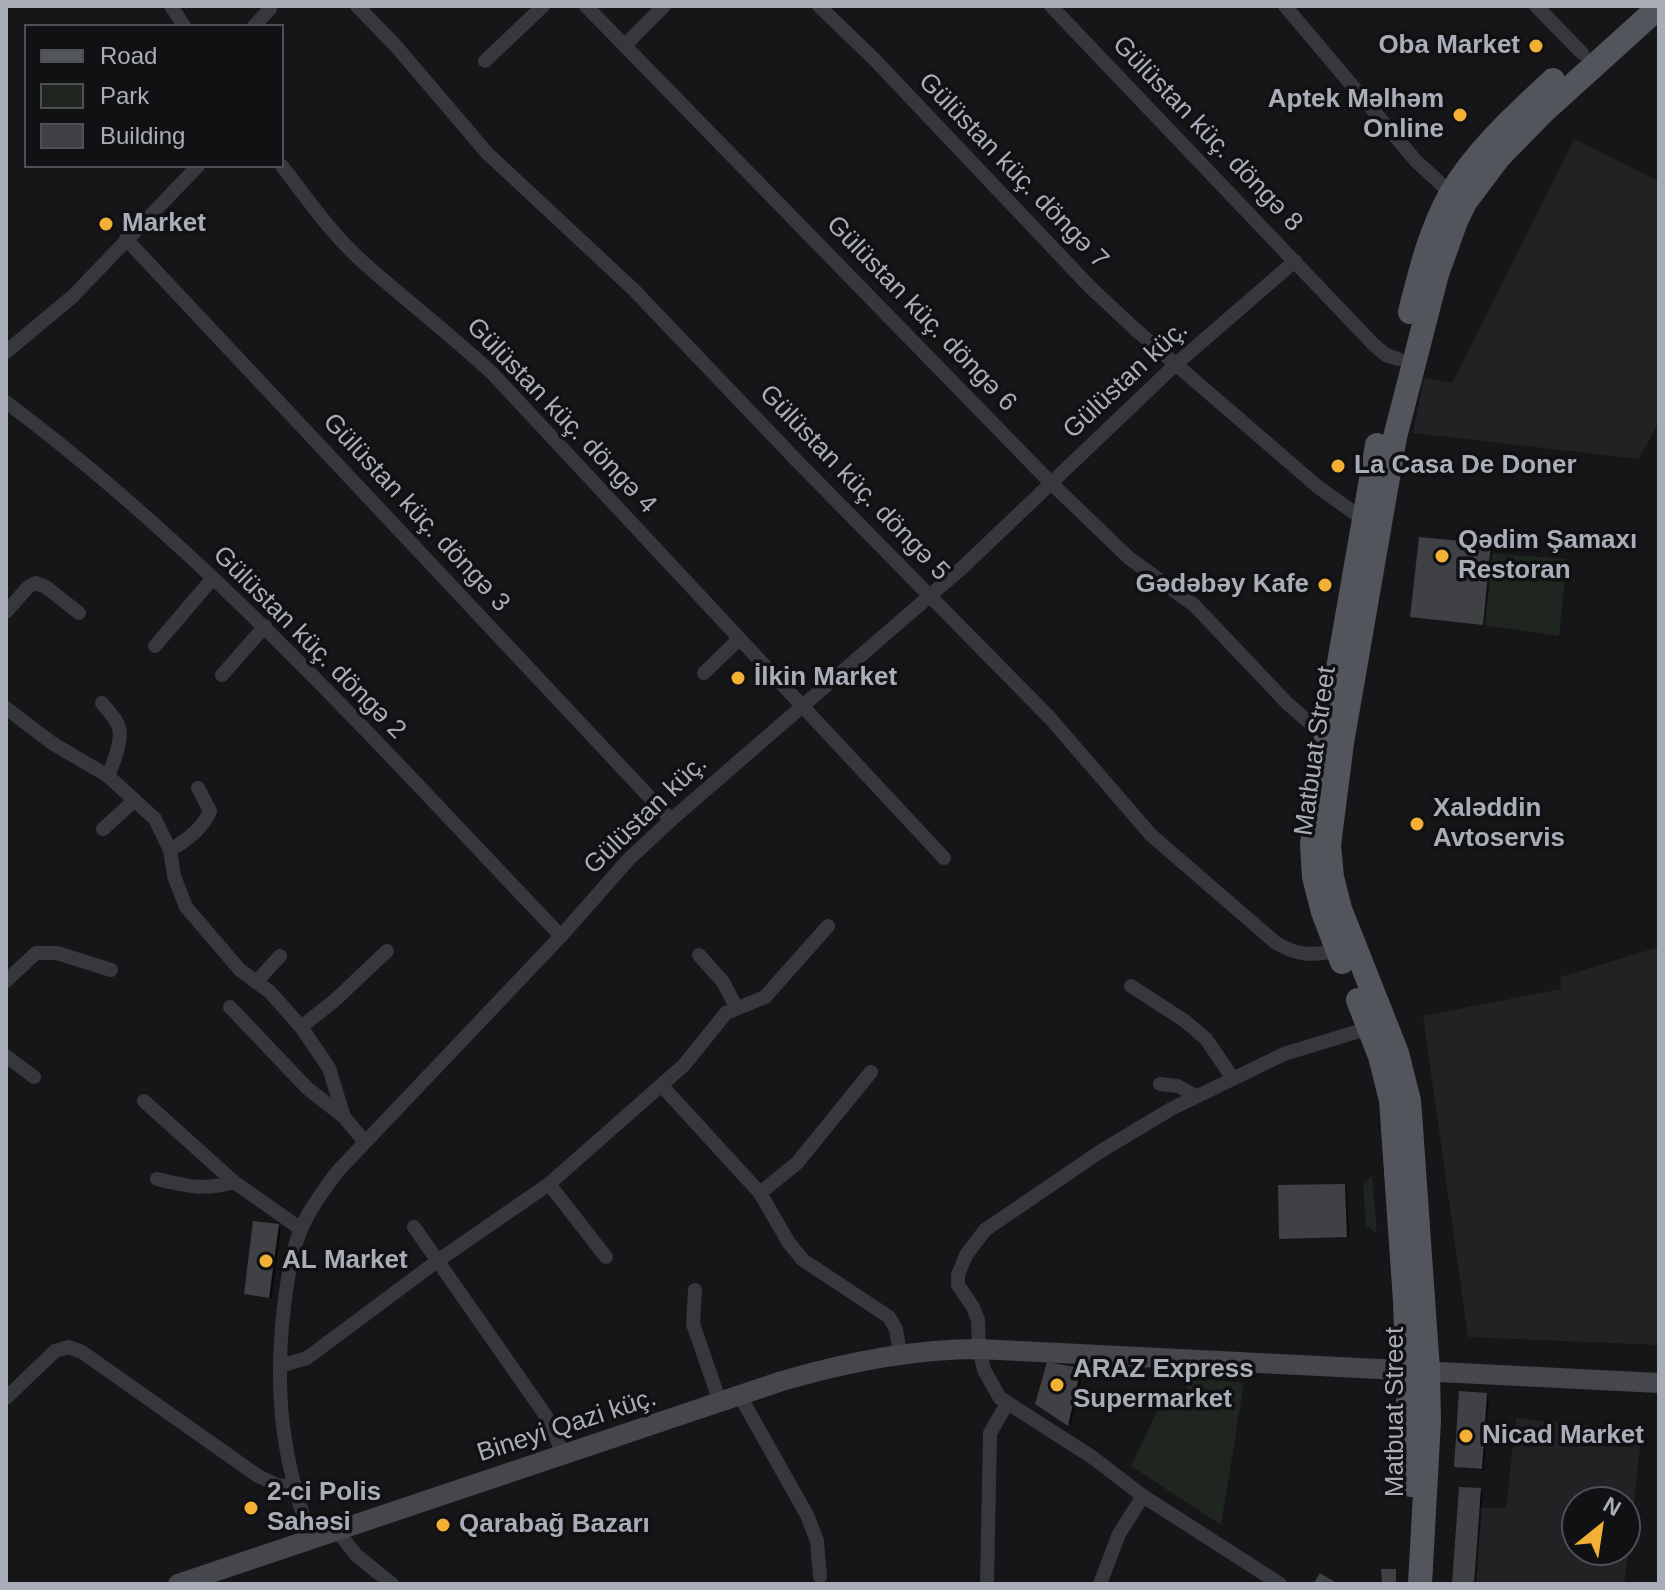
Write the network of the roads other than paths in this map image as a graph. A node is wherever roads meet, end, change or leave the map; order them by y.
1 (171, 6) edge
2 (357, 6) edge
3 (543, 6) edge
4 (586, 6) edge
5 (664, 6) edge
6 (819, 6) edge
7 (1051, 6) edge
8 (1285, 6) edge
9 (1536, 6) edge
10 (1635, 6) edge
11 (1659, 7) edge
12 (270, 9) dead end
13 (183, 24) edge
14 (256, 24) edge
15 (626, 44) junction
16 (1588, 59) junction
17 (485, 61) dead end
18 (284, 168) edge
19 (187, 169) edge
20 (1459, 197) junction
21 (126, 239) junction
22 (1295, 261) junction
23 (6, 352) edge
24 (1405, 361) junction
25 (1175, 365) junction
26 (6, 402) edge
27 (1051, 483) junction
28 (1372, 521) junction
29 (213, 578) junction
30 (930, 596) junction
31 (6, 612) edge
32 (79, 613) dead end
33 (265, 626) junction
34 (738, 640) junction
35 (155, 646) dead end
36 (704, 673) dead end
37 (222, 675) dead end
38 (102, 703) dead end
39 (801, 707) junction
40 (6, 708) edge
41 (1334, 740) junction
42 (108, 776) junction
43 (198, 788) dead end
44 (135, 800) junction
45 (671, 820) junction
46 (103, 829) dead end
47 (170, 850) junction
48 (944, 858) dead end
49 (828, 926) dead end
50 (561, 936) junction
51 (387, 951) dead end
52 (1338, 951) junction
53 (699, 955) dead end
54 (280, 956) dead end
55 (111, 970) dead end
56 (6, 981) edge
57 (256, 982) junction
58 (1131, 986) dead end
59 (230, 1007) dead end
60 (736, 1007) junction
61 (1378, 1026) junction
62 (301, 1027) junction
63 (6, 1056) edge
64 (871, 1072) dead end
65 (34, 1077) dead end
66 (1232, 1077) junction
67 (1160, 1084) dead end
68 (662, 1086) junction
69 (1196, 1096) junction
70 (144, 1101) dead end
71 (344, 1117) junction
72 (364, 1141) junction
73 (157, 1179) dead end
74 (234, 1182) junction
75 (549, 1184) junction
76 (760, 1193) junction
77 (414, 1227) dead end
78 (301, 1229) junction
79 (606, 1257) dead end
80 (436, 1262) junction
81 (695, 1290) dead end
82 (979, 1349) junction
83 (900, 1353) junction
84 (280, 1366) junction
85 (1418, 1370) junction
86 (1659, 1383) edge
87 (6, 1398) edge
88 (730, 1399) junction
89 (1007, 1404) junction
90 (564, 1456) junction
91 (293, 1487) junction
92 (1143, 1496) junction
93 (336, 1529) junction
94 (311, 1538) junction
95 (820, 1577) dead end
96 (178, 1584) edge
97 (392, 1584) edge
98 (987, 1584) edge
99 (1100, 1584) edge
100 (1280, 1584) edge
101 (1414, 1584) edge
102 (1420, 1584) edge

1 - 13 street
2 - 30 street, Gülüstan küç. döngə 5
3 - 17 street
4 - 15 street, Gülüstan küç. döngə 6
5 - 15 street
6 - 25 street, Gülüstan küç. döngə 7
7 - 22 street, Gülüstan küç. döngə 8
8 - 20 street
9 - 16 street
10 - 16 main road, Matbuat Street
11 - 16 main road, Matbuat Street
12 - 14 street
15 - 27 street, Gülüstan küç. döngə 6
16 - 20 main road, Matbuat Street
18 - 34 street, Gülüstan küç. döngə 4
19 - 21 street
20 - 24 main road, Matbuat Street
21 - 23 street
21 - 45 street, Gülüstan küç. döngə 3
22 - 24 street, Gülüstan küç. döngə 8
22 - 25 street, Gülüstan küç.
24 - 28 main road, Matbuat Street
25 - 27 street, Gülüstan küç.
25 - 28 street, Gülüstan küç. döngə 7
26 - 29 street, Gülüstan küç. döngə 2
27 - 30 street, Gülüstan küç.
27 - 41 street, Gülüstan küç. döngə 6
28 - 41 main road, Matbuat Street
29 - 33 street, Gülüstan küç. döngə 2
29 - 35 street
30 - 39 street, Gülüstan küç.
30 - 52 street, Gülüstan küç. döngə 5
31 - 32 street
33 - 37 street
33 - 50 street, Gülüstan küç. döngə 2
34 - 36 street
34 - 39 street, Gülüstan küç. döngə 4
38 - 42 street
39 - 45 street, Gülüstan küç.
39 - 48 street, Gülüstan küç. döngə 4
40 - 42 street
41 - 52 main road, Matbuat Street
41 - 61 main road, Matbuat Street
42 - 44 street
43 - 47 street
44 - 46 street
44 - 47 street
45 - 50 street, Gülüstan küç.
47 - 57 street
49 - 60 street
50 - 72 street, Gülüstan küç.
51 - 62 street
52 - 61 main road, Matbuat Street
53 - 60 street
54 - 57 street
55 - 56 street
57 - 62 street
58 - 66 street
59 - 71 street
60 - 68 street
61 - 66 street
61 - 85 main road, Matbuat Street
62 - 71 street
63 - 65 street
64 - 76 street
66 - 69 street
67 - 69 street
68 - 75 street
68 - 76 street
69 - 82 street
70 - 74 street
71 - 72 street
72 - 78 street, Gülüstan küç.
73 - 74 street
74 - 78 street
75 - 79 street
75 - 80 street
76 - 83 street
77 - 80 street
78 - 84 street, Gülüstan küç.
80 - 84 street
80 - 90 street
81 - 88 street
82 - 83 main road, Bineyi Qazi küç.
82 - 85 main road, Bineyi Qazi küç.
82 - 89 street
83 - 88 main road, Bineyi Qazi küç.
84 - 91 street, Gülüstan küç.
85 - 86 main road, Bineyi Qazi küç.
85 - 101 main road, Matbuat Street
85 - 102 main road, Matbuat Street
87 - 91 street
88 - 90 main road, Bineyi Qazi küç.
88 - 95 street
89 - 92 street
89 - 98 street
90 - 93 main road, Bineyi Qazi küç.
91 - 94 street, Gülüstan küç.
92 - 99 street
92 - 100 street
93 - 94 main road, Bineyi Qazi küç.
93 - 97 street
94 - 96 main road, Bineyi Qazi küç.

